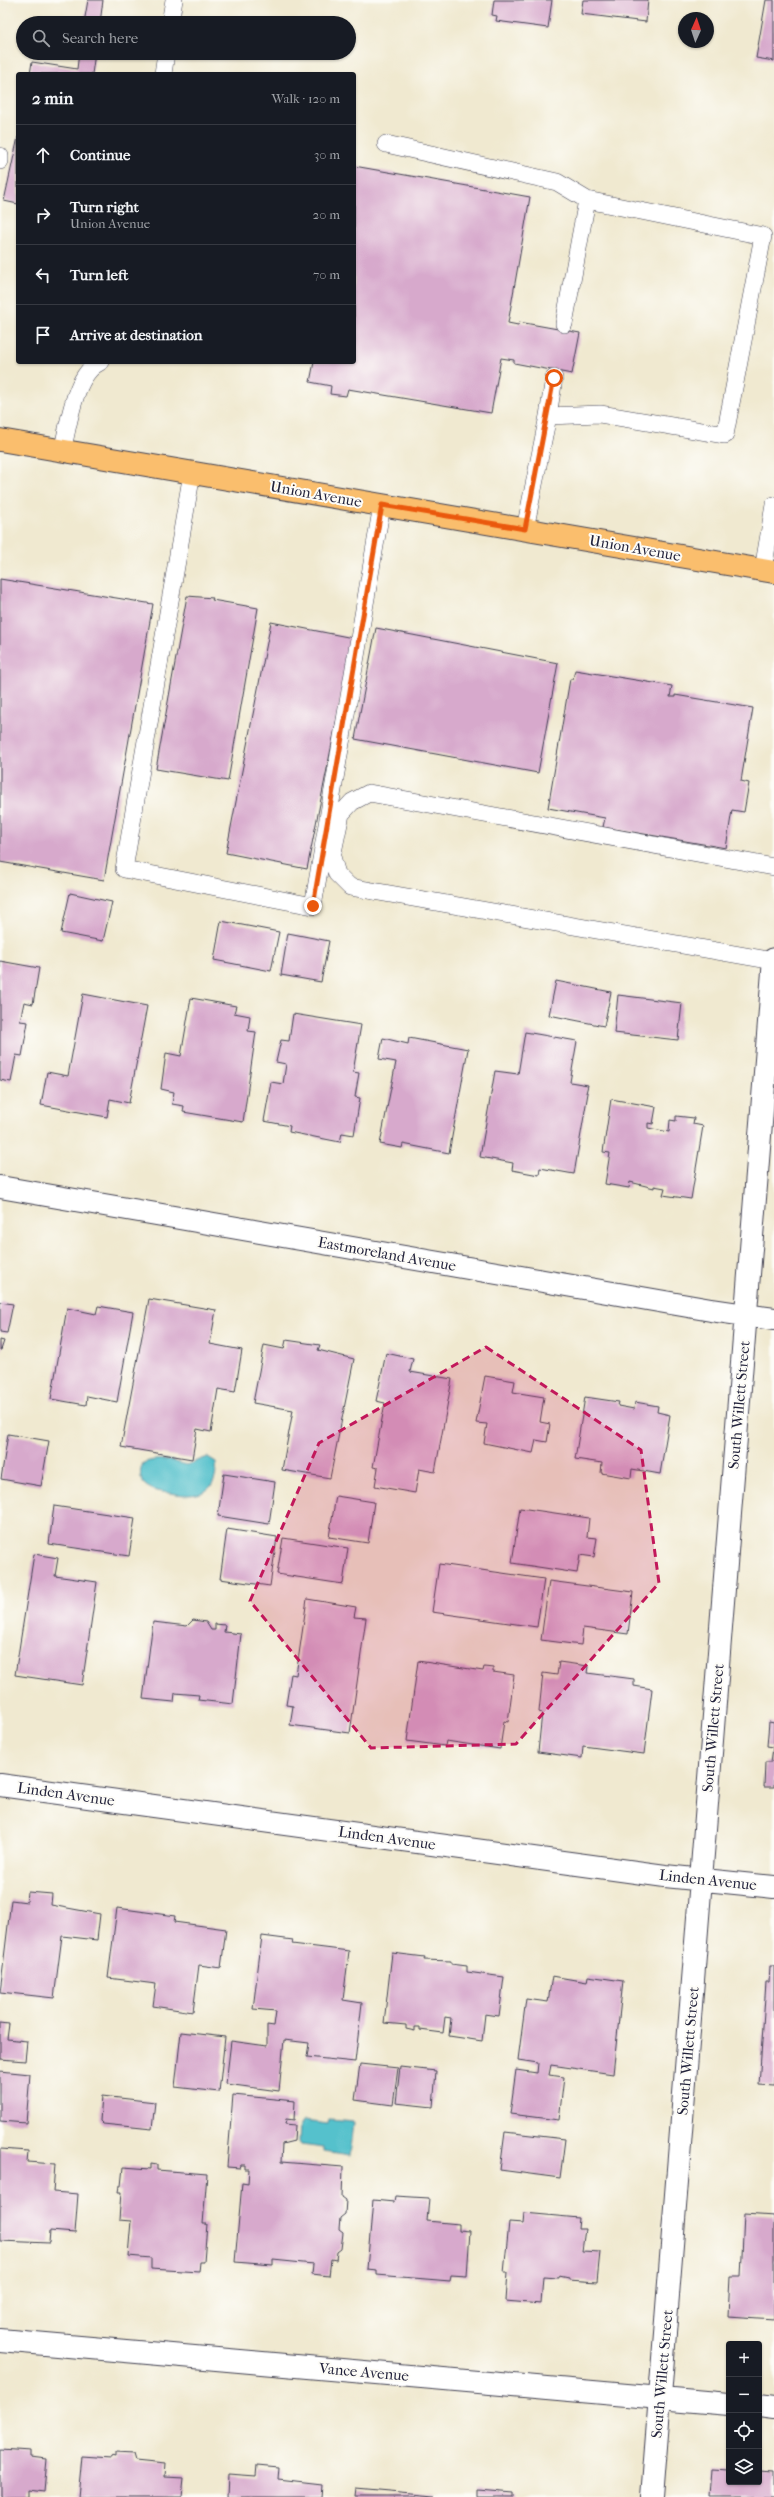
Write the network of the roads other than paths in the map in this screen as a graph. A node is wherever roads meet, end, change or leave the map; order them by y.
1 (174, 0) edge
2 (171, 16) edge
3 (165, 60) edge
4 (162, 72) edge
5 (386, 144) dead end
6 (0, 156) edge
7 (0, 161) edge
8 (587, 200) junction
9 (564, 324) dead end
10 (96, 364) edge
11 (554, 378) dead end
12 (548, 416) junction
13 (0, 440) edge
14 (62, 451) junction
15 (192, 473) junction
16 (382, 505) junction
17 (774, 505) edge
18 (525, 529) junction
19 (768, 571) edge
20 (774, 867) edge
21 (774, 960) edge
22 (0, 1187) edge
23 (746, 1316) junction
24 (774, 1318) edge
25 (0, 1785) edge
26 (701, 1881) junction
27 (774, 1887) edge
28 (0, 2340) edge
29 (660, 2398) junction
30 (726, 2404) edge
31 (762, 2406) edge
32 (774, 2408) edge
33 (652, 2497) edge

1 - 2 lane
3 - 4 lane
5 - 8 lane
6 - 7 lane
8 - 9 lane
8 - 12 lane
10 - 14 lane
11 - 12 lane
12 - 18 lane
13 - 14 main road, Union Avenue
14 - 15 main road, Union Avenue
15 - 16 main road, Union Avenue
15 - 16 lane
16 - 18 main road, Union Avenue
17 - 19 lane
18 - 19 main road, Union Avenue
20 - 21 lane
21 - 23 street, South Willett Street
22 - 23 street, Eastmoreland Avenue
23 - 24 street, Eastmoreland Avenue
23 - 26 street, South Willett Street
25 - 26 street, Linden Avenue
26 - 27 street, Linden Avenue
26 - 29 street, South Willett Street
28 - 29 street, Vance Avenue
29 - 30 street, Vance Avenue
29 - 33 street, South Willett Street
31 - 32 street

